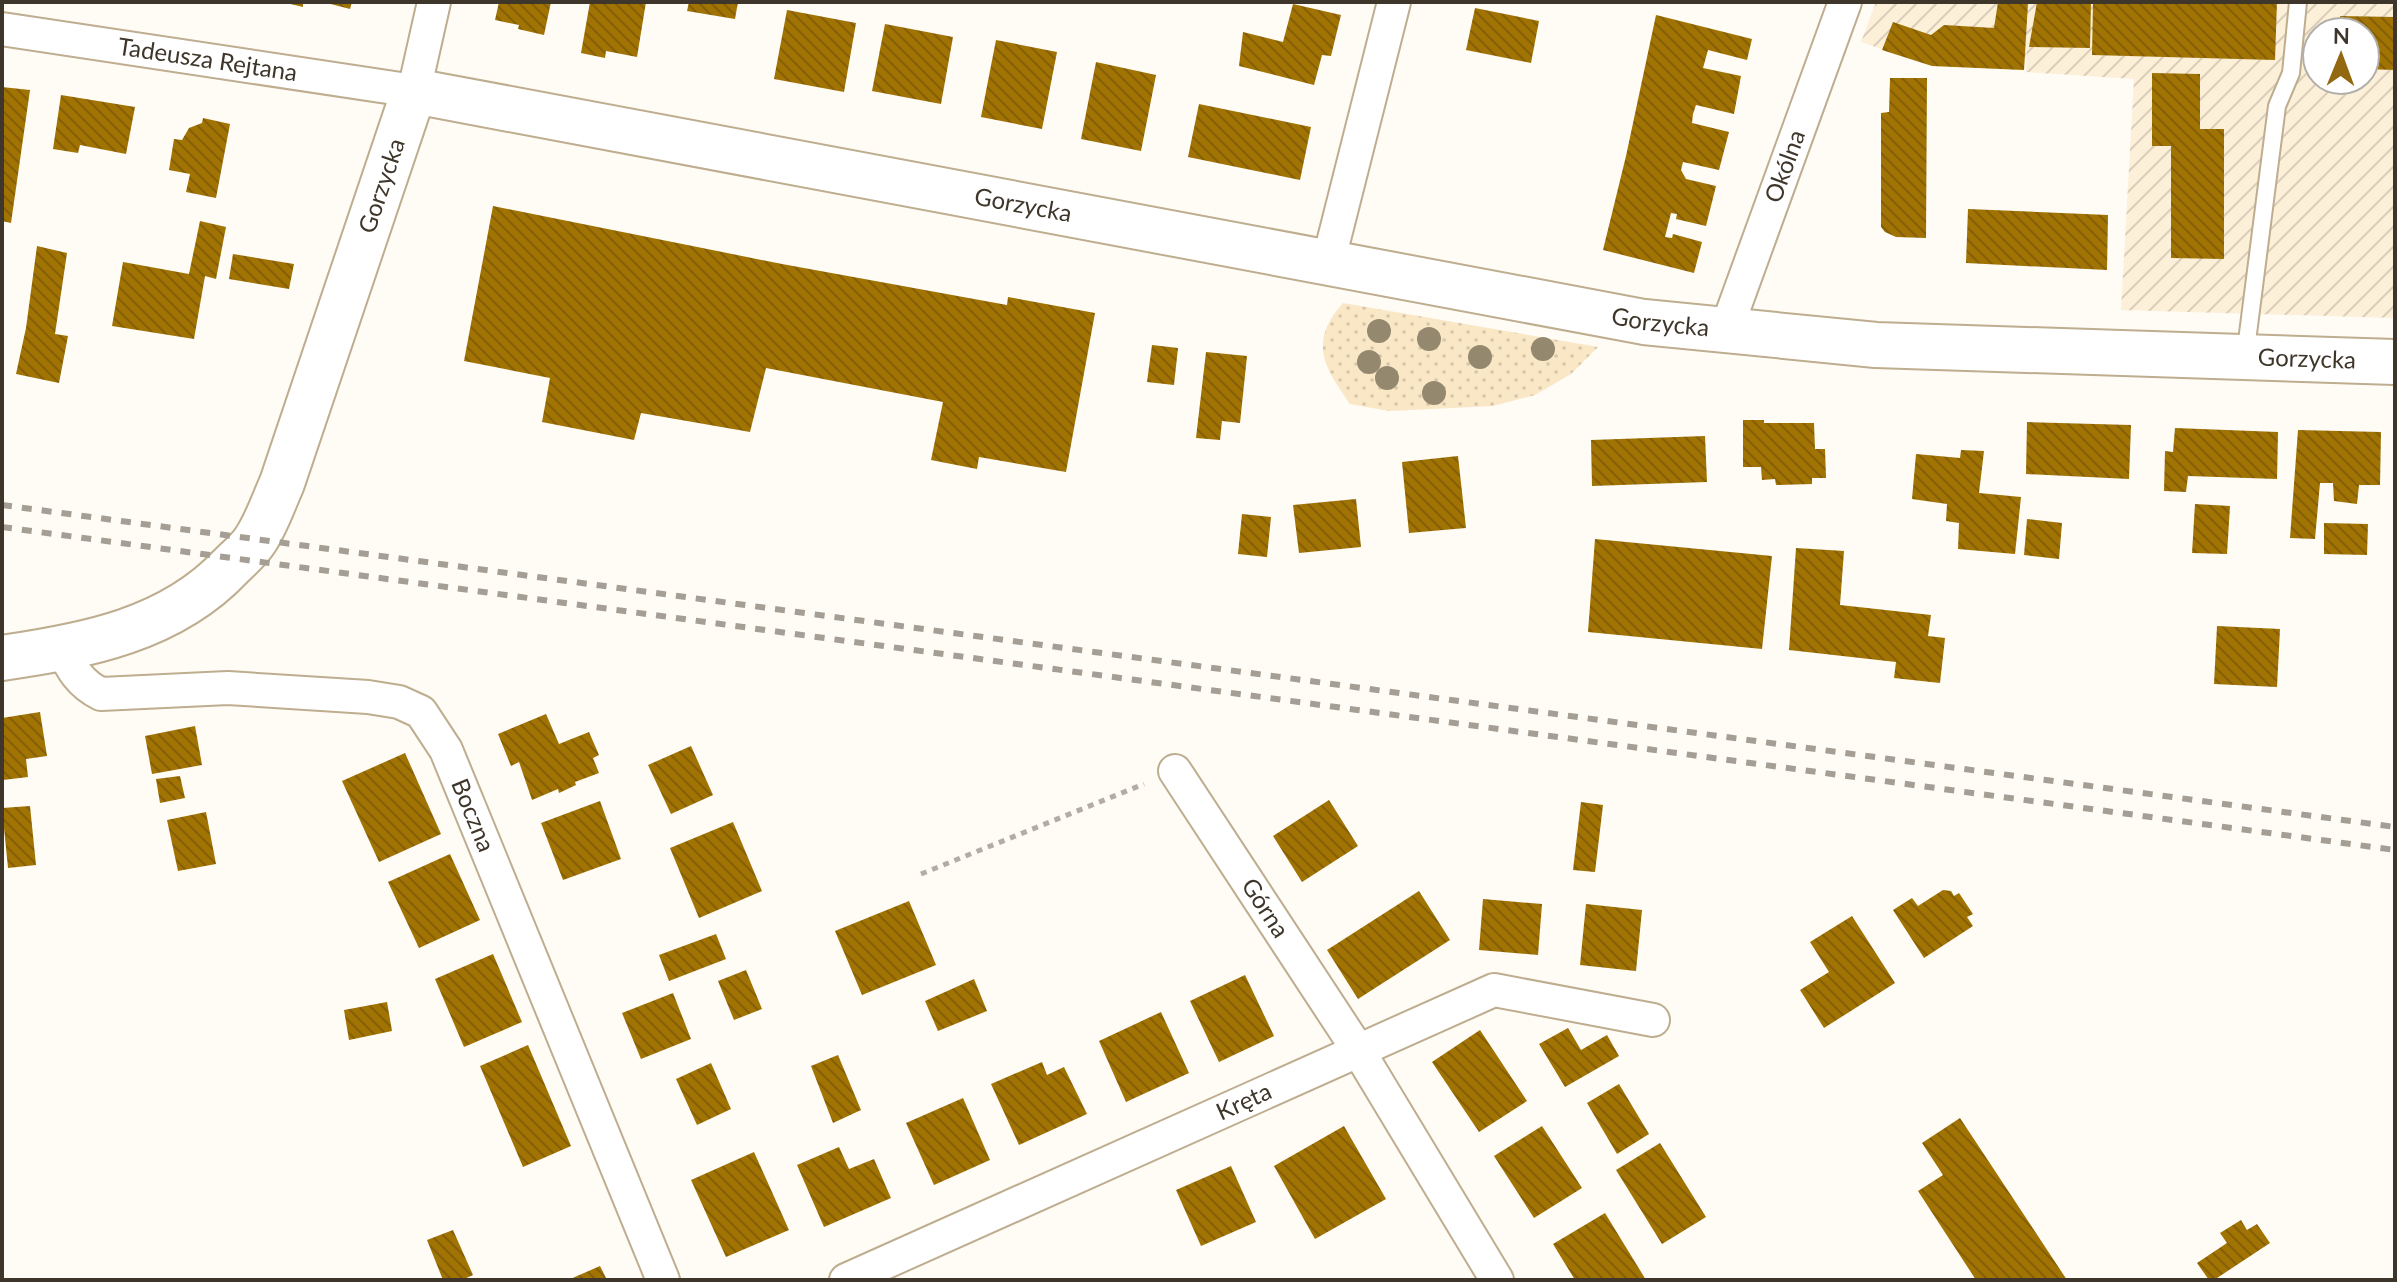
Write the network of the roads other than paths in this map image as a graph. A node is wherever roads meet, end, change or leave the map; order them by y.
1 (434, 2) edge
2 (1394, 2) edge
3 (2298, 2) edge
4 (1840, 3) edge
5 (2, 29) edge
6 (414, 91) junction
7 (1328, 263) junction
8 (1726, 330) junction
9 (2245, 358) junction
10 (2395, 362) edge
11 (62, 649) junction
12 (2, 658) edge
13 (1175, 771) road end
14 (1653, 1020) dead end
15 (1358, 1050) junction
16 (663, 1280) edge
17 (846, 1280) edge
18 (1497, 1280) edge

1 - 6 street
2 - 7 street
3 - 9 lane
4 - 8 street, Okólna
5 - 6 street, Tadeusza Rejtana
6 - 7 street, Gorzycka
6 - 11 street, Gorzycka
7 - 8 street, Gorzycka
8 - 9 street, Gorzycka
9 - 10 street, Gorzycka
11 - 12 street, Gorzycka
11 - 16 street, Boczna
13 - 15 street, Górna
14 - 15 street, Kręta
15 - 17 street, Kręta
15 - 18 street, Górna

